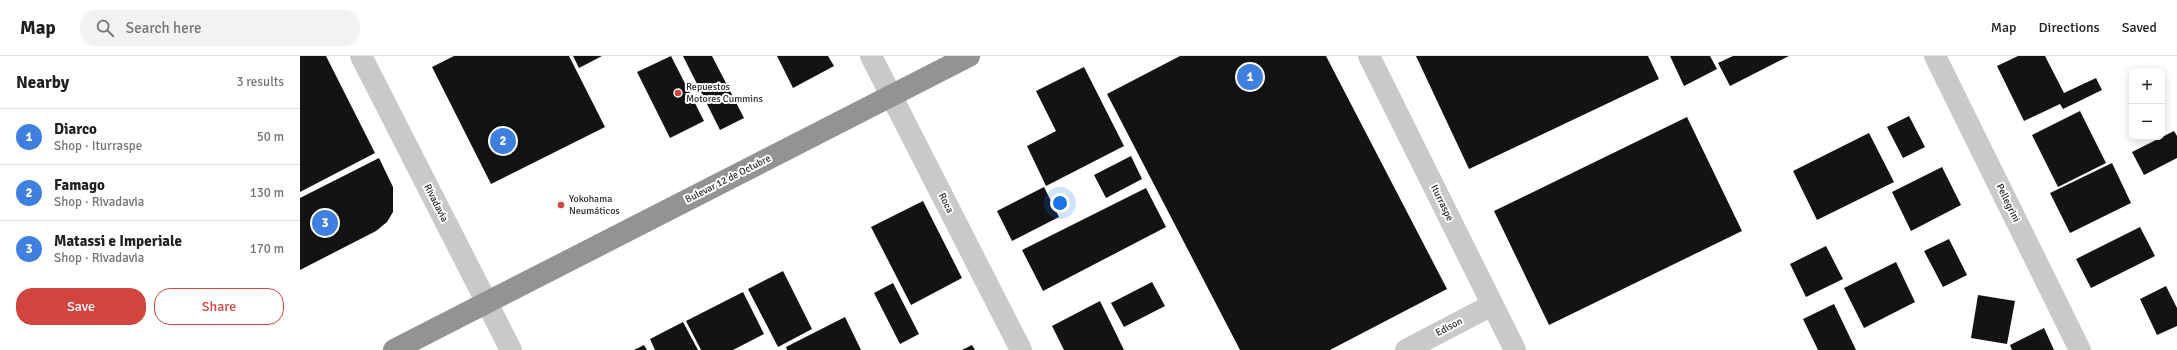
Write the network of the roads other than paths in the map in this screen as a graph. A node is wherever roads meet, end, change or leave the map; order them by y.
1 (361, 56) edge
2 (871, 56) edge
3 (970, 56) edge
4 (1369, 56) edge
5 (1935, 56) edge
6 (891, 96) junction
7 (487, 303) junction
8 (1492, 305) junction
9 (394, 350) edge
10 (511, 350) edge
11 (1021, 350) edge
12 (1406, 350) edge
13 (1515, 350) edge
14 (2080, 350) edge

1 - 7 street, Rivadavia
2 - 6 street, Roca
3 - 6 highway, Bulevar 12 de Octubre
4 - 8 street, Iturraspe
5 - 14 street, Pellegrini
6 - 7 highway, Bulevar 12 de Octubre
6 - 11 street, Roca
7 - 9 highway, Bulevar 12 de Octubre
7 - 10 street, Rivadavia
8 - 12 street, Edison
8 - 13 street, Iturraspe

